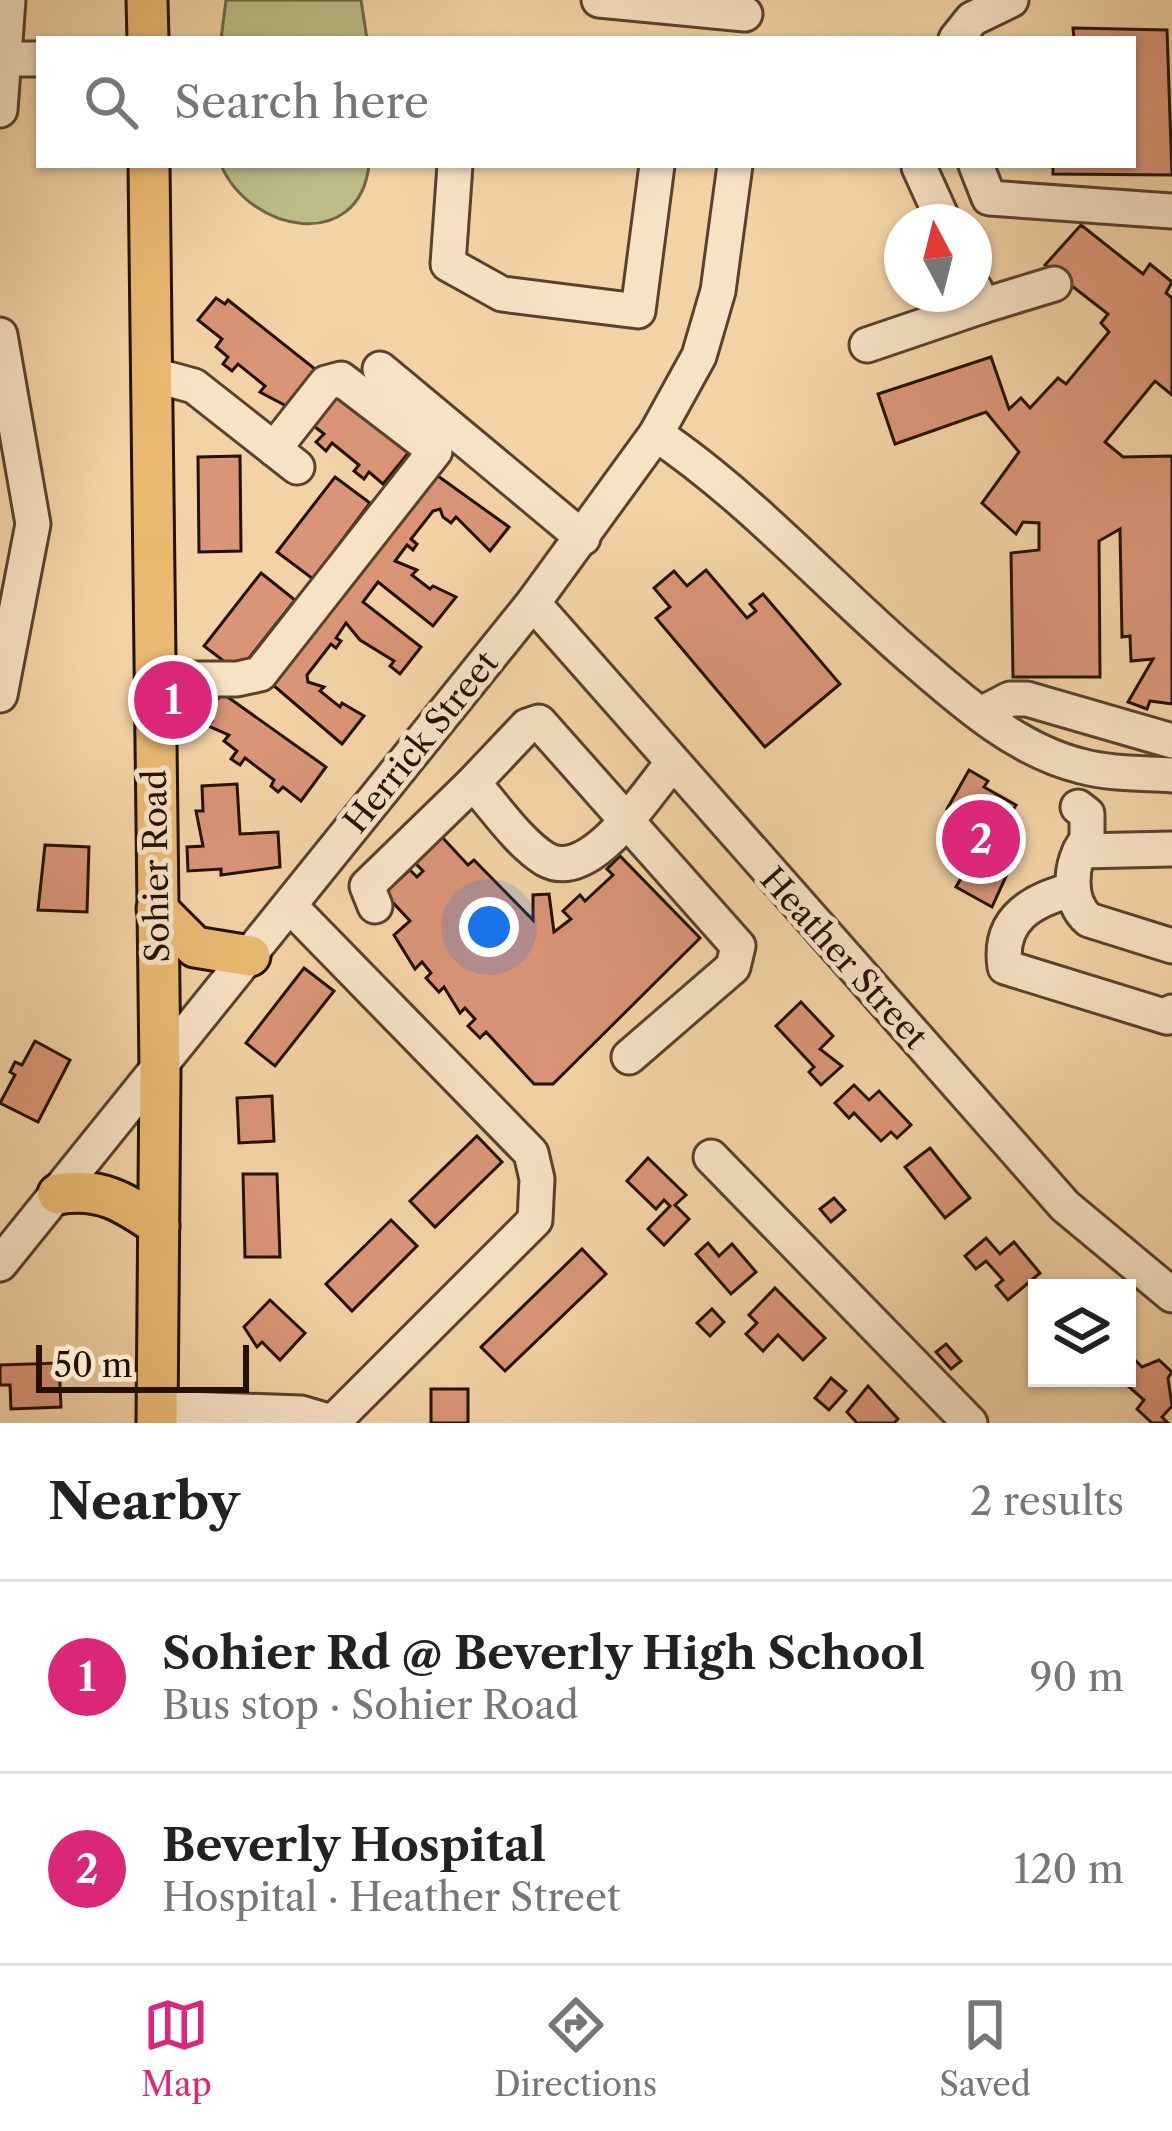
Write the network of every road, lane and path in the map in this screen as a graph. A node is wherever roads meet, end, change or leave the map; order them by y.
1 (8, 0) edge
2 (147, 0) edge
3 (599, 0) edge
4 (1011, 0) edge
5 (744, 18) edge
6 (148, 36) edge
7 (958, 36) edge
8 (15, 59) edge
9 (0, 110) edge
10 (148, 168) edge
11 (455, 168) edge
12 (657, 168) edge
13 (735, 168) edge
14 (930, 168) edge
15 (977, 168) edge
16 (940, 204) edge
17 (1172, 211) edge
18 (1054, 284) dead end
19 (992, 295) edge
20 (943, 312) edge
21 (0, 335) edge
22 (867, 345) dead end
23 (380, 369) dead end
24 (150, 374) junction
25 (656, 434) junction
26 (15, 493) edge
27 (583, 538) junction
28 (533, 603) junction
29 (154, 679) junction
30 (0, 695) edge
31 (980, 714) junction
32 (1172, 741) edge
33 (671, 765) junction
34 (1078, 766) junction
35 (1172, 775) edge
36 (473, 783) junction
37 (626, 817) junction
38 (1080, 849) junction
39 (1172, 849) edge
40 (1072, 890) junction
41 (290, 906) junction
42 (375, 906) dead end
43 (157, 909) junction
44 (1172, 946) edge
45 (250, 956) junction
46 (1172, 1012) edge
47 (628, 1057) dead end
48 (160, 1071) junction
49 (711, 1157) dead end
50 (58, 1194) junction
51 (159, 1226) junction
52 (0, 1264) edge
53 (1172, 1295) edge
54 (157, 1415) edge
55 (334, 1422) edge
56 (970, 1423) edge

1 - 8 street
2 - 6 main road
3 - 5 street
4 - 7 street
8 - 9 street
10 - 24 main road, Sohier Road
11 - 12 street
13 - 25 street, Herrick Street
14 - 16 street
15 - 17 street
18 - 19 street
20 - 22 street
21 - 26 street
23 - 27 street
24 - 29 main road, Sohier Road
24 - 29 street
25 - 27 street, Herrick Street
25 - 31 street
26 - 30 street
27 - 28 street, Herrick Street
28 - 33 street, Heather Street
28 - 41 street, Herrick Street
29 - 43 main road, Sohier Road
31 - 32 street
31 - 34 street
33 - 37 street
33 - 53 street, Heather Street
34 - 35 street
34 - 38 street
36 - 37 street
36 - 37 street
36 - 42 street
37 - 47 street
38 - 39 street
38 - 40 street
40 - 44 street
40 - 46 street
41 - 45 street, Herrick Street
41 - 55 street
43 - 45 main road
43 - 48 main road, Sohier Road
45 - 48 street, Herrick Street
48 - 50 street, Herrick Street
48 - 51 main road, Sohier Road
49 - 56 street
50 - 51 main road
50 - 52 street, Herrick Street
51 - 54 main road, Sohier Road
54 - 55 street

